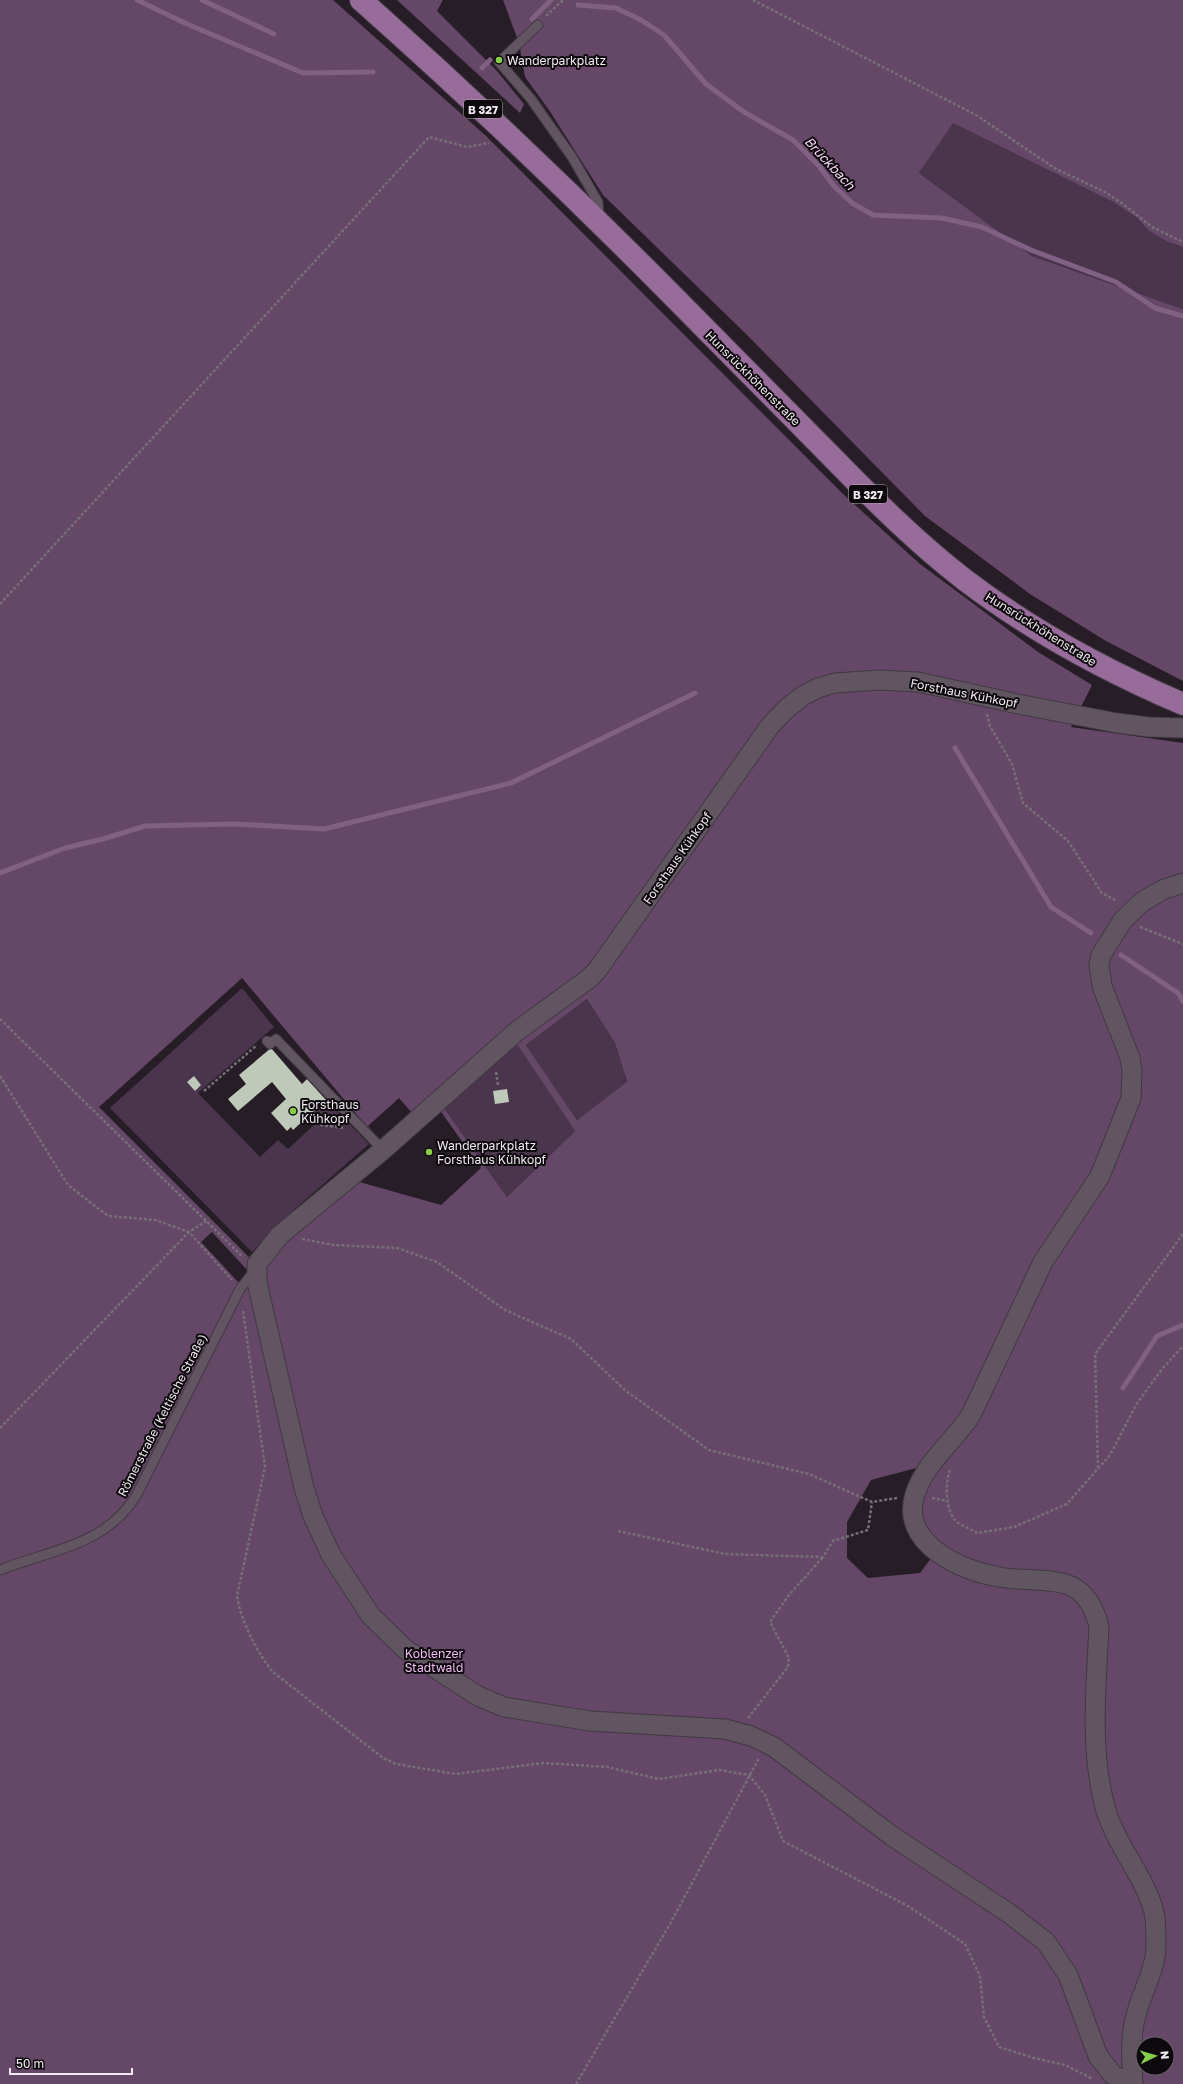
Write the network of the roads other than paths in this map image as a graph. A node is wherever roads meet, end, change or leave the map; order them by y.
1 (361, 0) edge
2 (538, 24) road end
3 (600, 224) junction
4 (1183, 704) edge
5 (1183, 728) edge
6 (1183, 883) edge
7 (268, 1041) road end
8 (383, 1150) junction
9 (256, 1269) junction
10 (0, 1570) edge
11 (1132, 2084) edge

1 - 3 main road, Hunsrückhöhenstraße / B 327
2 - 3 lane
3 - 4 main road, Hunsrückhöhenstraße / B 327
5 - 8 street, Forsthaus Kühkopf
6 - 11 street
7 - 8 lane
8 - 9 street, Forsthaus Kühkopf
9 - 10 lane, Römerstraße (Keltische Straße)
9 - 11 street

